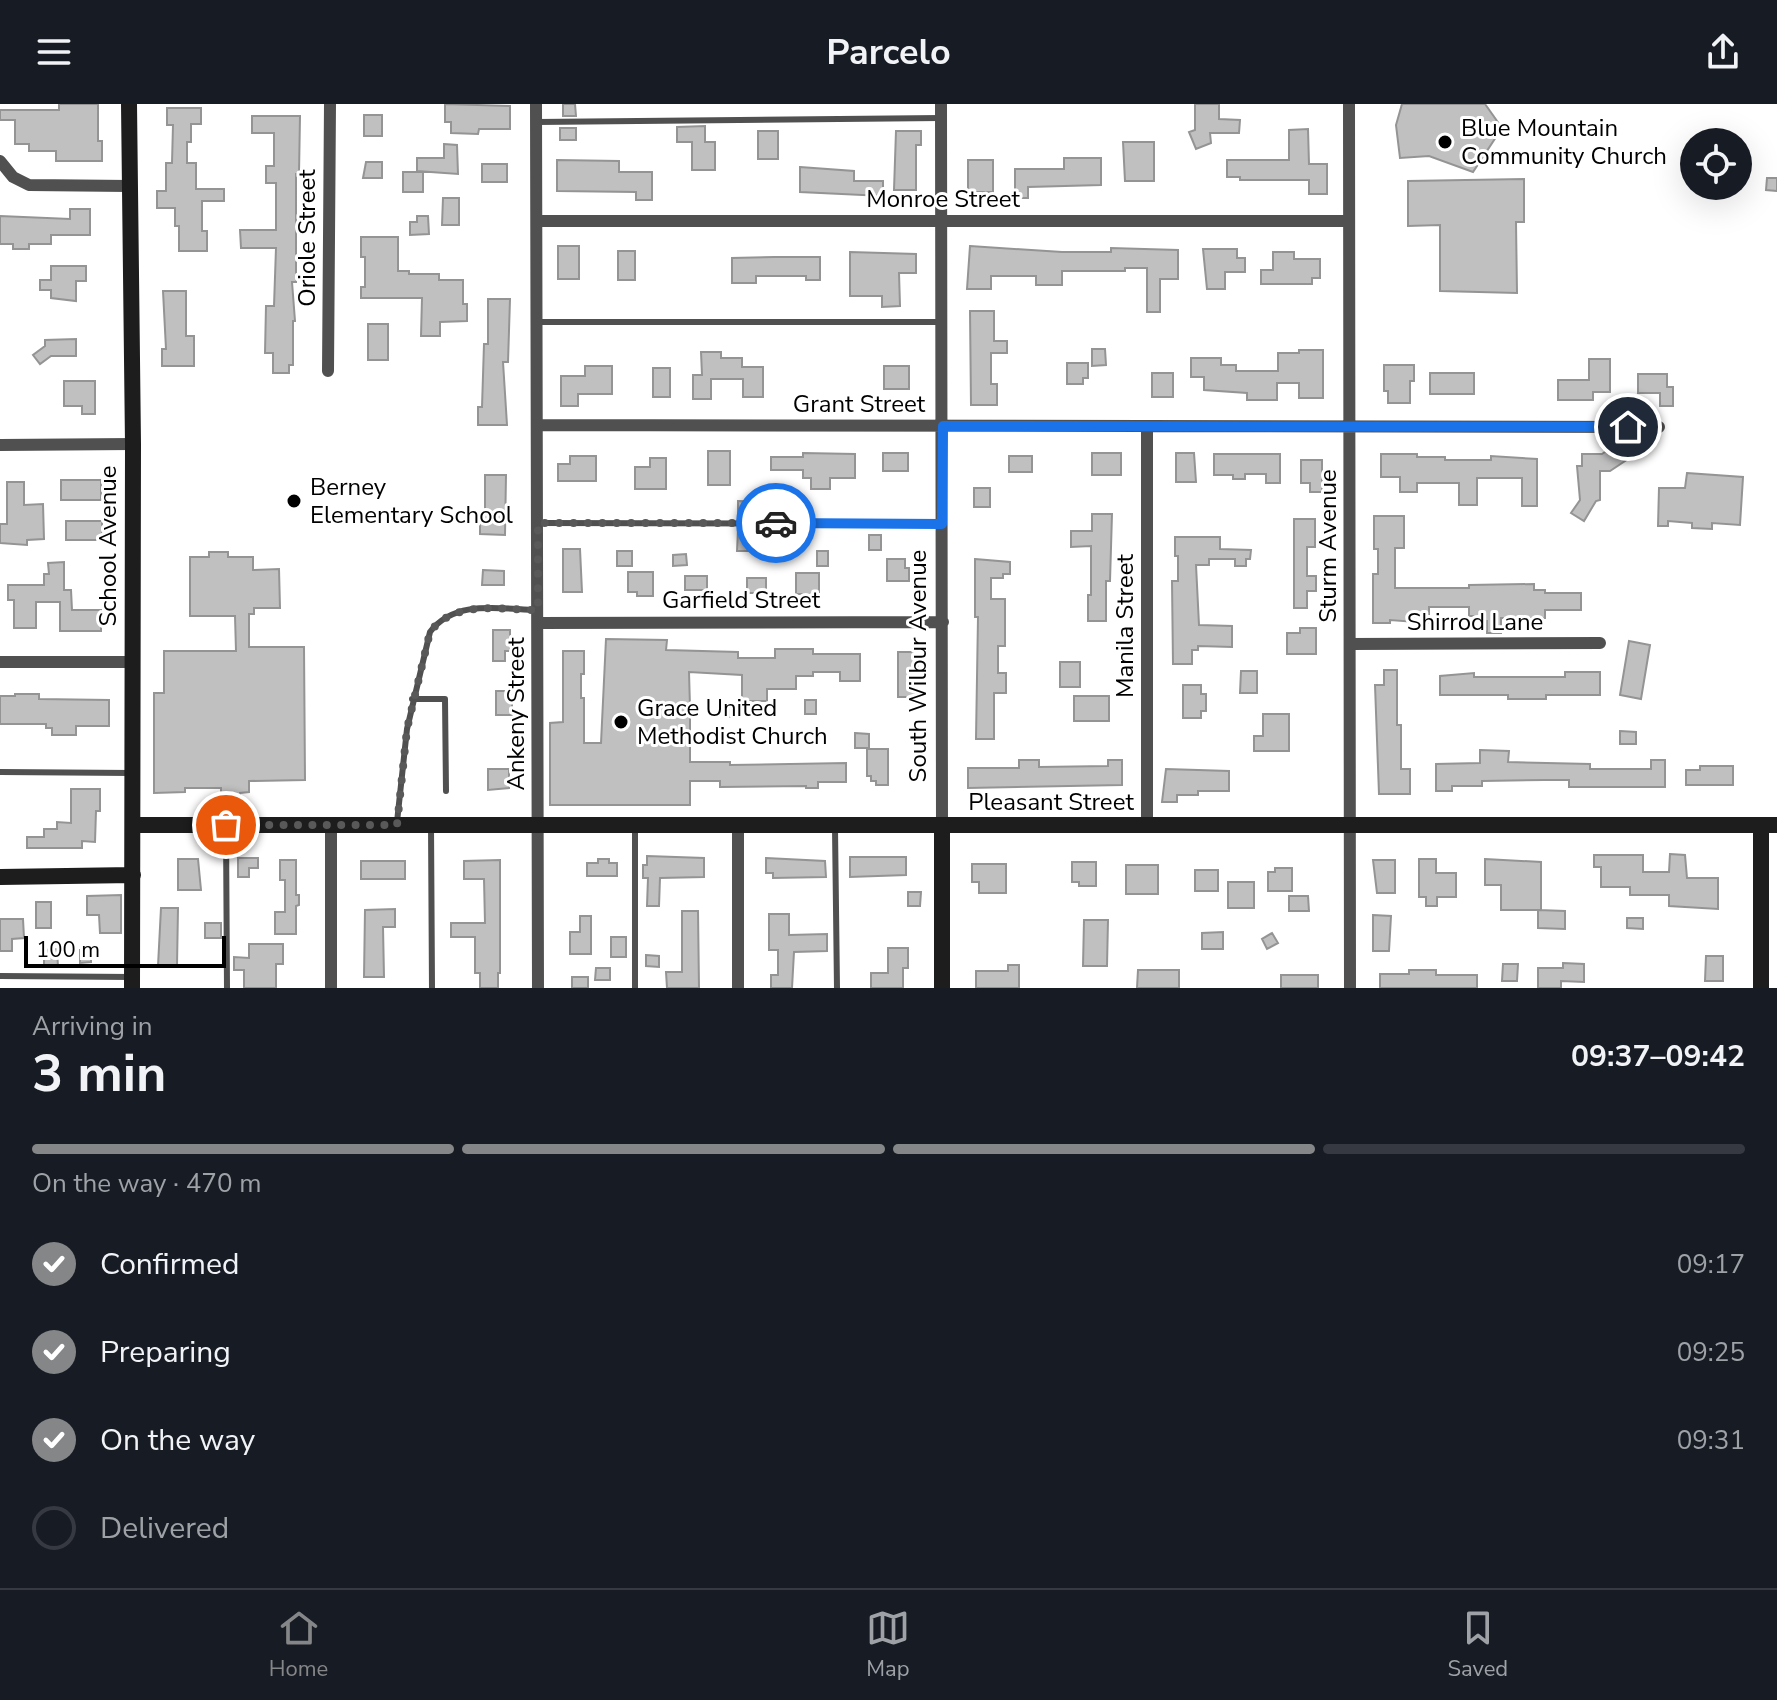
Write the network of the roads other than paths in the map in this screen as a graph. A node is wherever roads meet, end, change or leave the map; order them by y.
1 (129, 104) edge
2 (330, 104) edge
3 (536, 104) edge
4 (941, 104) edge
5 (1349, 104) edge
6 (941, 118) junction
7 (536, 122) junction
8 (0, 161) edge
9 (129, 186) junction
10 (537, 221) junction
11 (943, 221) junction
12 (1349, 221) junction
13 (538, 322) junction
14 (944, 322) junction
15 (328, 371) dead end
16 (538, 425) junction
17 (943, 426) junction
18 (1147, 426) junction
19 (1349, 427) junction
20 (1659, 427) dead end
21 (133, 444) junction
22 (0, 445) edge
23 (538, 523) junction
24 (942, 524) junction
25 (538, 616) junction
26 (943, 622) junction
27 (1600, 643) dead end
28 (1350, 644) junction
29 (0, 662) edge
30 (132, 662) junction
31 (412, 699) junction
32 (0, 772) edge
33 (132, 773) junction
34 (446, 791) dead end
35 (133, 825) junction
36 (226, 825) junction
37 (331, 825) junction
38 (397, 825) junction
39 (431, 825) junction
40 (538, 825) junction
41 (738, 825) junction
42 (1769, 825) edge
43 (635, 826) junction
44 (835, 826) junction
45 (942, 826) junction
46 (1147, 826) junction
47 (1350, 826) junction
48 (133, 875) junction
49 (0, 877) edge
50 (0, 976) edge
51 (132, 982) edge
52 (227, 988) edge
53 (331, 988) edge
54 (432, 988) edge
55 (538, 988) edge
56 (635, 988) edge
57 (738, 988) edge
58 (837, 988) edge
59 (942, 988) edge
60 (1350, 988) edge
61 (1761, 988) edge

1 - 9 main road, School Avenue
2 - 15 street, Oriole Street
3 - 7 street, Ankeny Street
4 - 6 street, South Wilbur Avenue
5 - 12 street, Sturm Avenue
6 - 7 lane
6 - 11 street, South Wilbur Avenue
7 - 10 street, Ankeny Street
8 - 9 street
9 - 21 main road, School Avenue
10 - 11 street, Monroe Street
10 - 13 street, Ankeny Street
11 - 12 street, Monroe Street
11 - 14 street, South Wilbur Avenue
12 - 19 street, Sturm Avenue
13 - 14 lane
13 - 16 street, Ankeny Street
14 - 17 street, South Wilbur Avenue
16 - 17 street, Grant Street
16 - 23 street, Ankeny Street
17 - 18 street, Grant Street
17 - 24 street, South Wilbur Avenue
18 - 19 street, Grant Street
18 - 46 street, Manila Street
19 - 20 street, Grant Street
19 - 28 street, Sturm Avenue
21 - 22 street
21 - 30 main road, School Avenue
23 - 24 lane
23 - 25 street, Ankeny Street
24 - 26 street, South Wilbur Avenue
25 - 26 street, Garfield Street
25 - 31 lane
25 - 40 street, Ankeny Street
26 - 45 street, South Wilbur Avenue
27 - 28 street, Shirrod Lane
28 - 47 street, Sturm Avenue
29 - 30 street
30 - 33 main road, School Avenue
31 - 34 lane
31 - 38 lane
32 - 33 lane
33 - 35 main road, School Avenue
35 - 36 main road, Pleasant Street
35 - 48 main road, School Avenue
36 - 37 main road, Pleasant Street
36 - 52 lane
37 - 38 main road, Pleasant Street
37 - 53 street
38 - 39 main road, Pleasant Street
39 - 40 main road, Pleasant Street
39 - 54 lane
40 - 43 main road, Pleasant Street
40 - 55 street, Ankeny Street
41 - 43 main road, Pleasant Street
41 - 44 main road, Pleasant Street
41 - 57 street
42 - 47 main road, Pleasant Street
42 - 61 main road
43 - 56 lane
44 - 45 main road, Pleasant Street
44 - 58 lane
45 - 46 main road, Pleasant Street
45 - 59 main road, South Wilbur Avenue
46 - 47 main road, Pleasant Street
47 - 60 street, Sturm Avenue
48 - 49 main road
48 - 51 main road, School Avenue
50 - 51 lane

